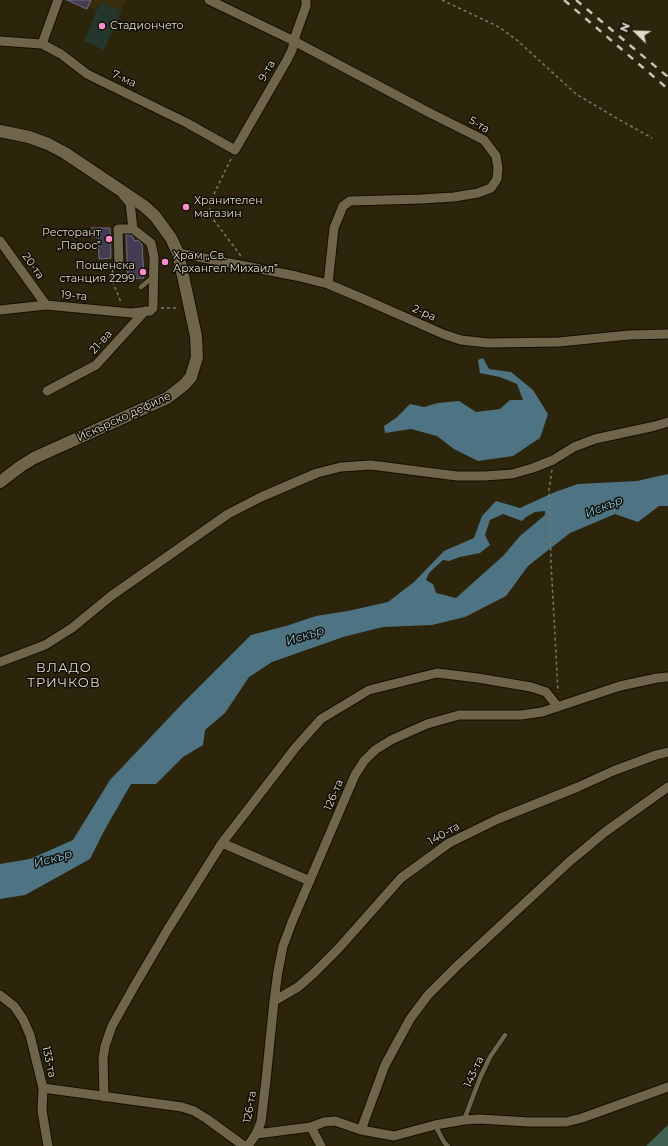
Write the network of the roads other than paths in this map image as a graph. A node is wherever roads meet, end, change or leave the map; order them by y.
1 (58, 0) edge
2 (209, 0) edge
3 (306, 0) edge
4 (0, 41) edge
5 (294, 41) junction
6 (42, 44) junction
7 (0, 131) edge
8 (235, 150) joint
9 (115, 186) junction
10 (133, 229) junction
11 (0, 241) edge
12 (178, 253) junction
13 (119, 264) road end
14 (154, 276) junction
15 (328, 284) junction
16 (141, 287) dead end
17 (46, 306) junction
18 (0, 310) edge
19 (149, 310) junction
20 (668, 334) edge
21 (47, 391) dead end
22 (668, 422) edge
23 (655, 426) junction
24 (668, 430) edge
25 (0, 482) edge
26 (0, 662) edge
27 (668, 677) edge
28 (558, 708) junction
29 (668, 752) edge
30 (668, 787) edge
31 (222, 843) junction
32 (310, 881) junction
33 (0, 995) edge
34 (274, 1001) junction
35 (506, 1035) dead end
36 (668, 1087) edge
37 (43, 1088) junction
38 (104, 1097) junction
39 (464, 1120) junction
40 (435, 1125) junction
41 (311, 1127) junction
42 (361, 1130) junction
43 (256, 1134) junction
44 (48, 1146) edge
45 (244, 1146) edge
46 (248, 1146) edge
47 (321, 1146) edge
48 (448, 1146) edge

1 - 6 street
2 - 5 street, 5-та
3 - 5 street, 9-та
4 - 6 street, 7-ма
5 - 8 street, 9-та
5 - 15 street, 5-та
6 - 8 street, 7-ма
7 - 9 main road, Искърско дефиле
9 - 10 street
9 - 12 main road, Искърско дефиле
10 - 13 street
10 - 14 street
11 - 17 street, 20-та
12 - 15 street, 2-ра
12 - 25 main road, Искърско дефиле
14 - 16 lane
14 - 19 street
15 - 20 street, 2-ра
17 - 18 street, 19-та
17 - 19 street, 19-та
19 - 21 street, 21-ва
22 - 23 street
23 - 24 street
23 - 26 street
27 - 28 street, 126-та
28 - 31 street
28 - 32 street, 126-та
29 - 34 street, 140-та
30 - 42 street
31 - 32 street
31 - 38 street
32 - 34 street, 126-та
33 - 37 street, 133-та
34 - 43 street, 126-та
35 - 39 lane, 143-та
36 - 39 street
37 - 38 street
37 - 44 street, 133-та
38 - 45 street
39 - 40 street
40 - 42 street
40 - 48 lane
41 - 42 street
41 - 43 street
41 - 47 street
43 - 46 street, 126-та

